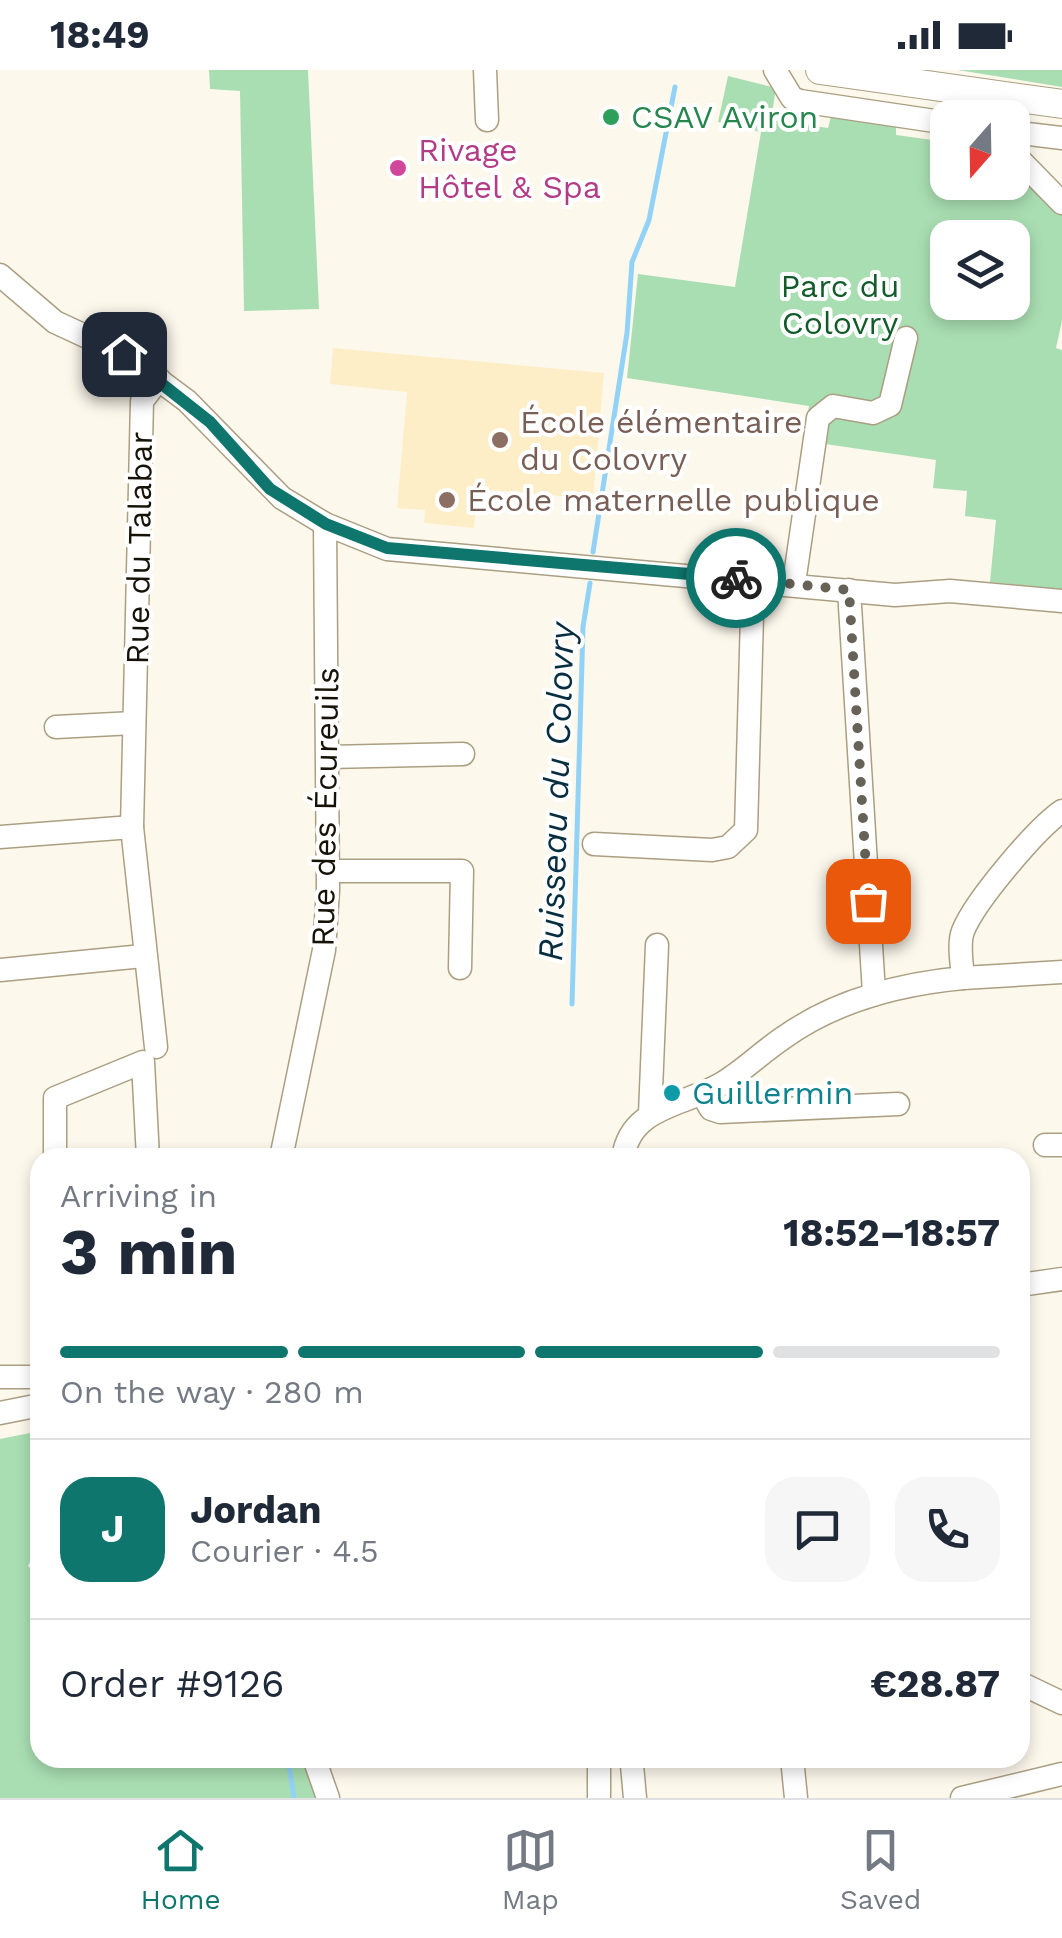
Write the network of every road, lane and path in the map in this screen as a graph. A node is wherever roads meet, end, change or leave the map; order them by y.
1 (485, 70) edge
2 (775, 70) edge
3 (820, 70) edge
4 (1062, 104) edge
5 (487, 120) dead end
6 (930, 120) edge
7 (1030, 134) edge
8 (1062, 138) edge
9 (1030, 170) edge
10 (1062, 202) edge
11 (0, 275) edge
12 (906, 338) dead end
13 (159, 380) junction
14 (333, 527) junction
15 (752, 580) junction
16 (794, 584) junction
17 (849, 590) junction
18 (1062, 602) edge
19 (134, 722) junction
20 (56, 727) dead end
21 (463, 754) dead end
22 (330, 757) junction
23 (1062, 811) edge
24 (132, 827) junction
25 (0, 837) edge
26 (594, 844) dead end
27 (328, 871) junction
28 (658, 945) dead end
29 (144, 956) junction
30 (460, 968) dead end
31 (0, 970) edge
32 (1062, 972) edge
33 (963, 978) junction
34 (874, 994) junction
35 (156, 1047) dead end
36 (702, 1094) junction
37 (898, 1104) dead end
38 (650, 1114) junction
39 (44, 1115) dead end
40 (44, 1148) edge
41 (55, 1148) edge
42 (148, 1148) edge
43 (282, 1148) edge
44 (625, 1148) edge
45 (1062, 1279) edge
46 (1030, 1284) edge
47 (0, 1377) edge
48 (30, 1377) edge
49 (30, 1407) edge
50 (0, 1413) edge
51 (1030, 1687) edge
52 (1062, 1703) edge
53 (318, 1768) edge
54 (599, 1768) edge
55 (632, 1768) edge
56 (793, 1768) edge
57 (1057, 1772) edge
58 (328, 1798) edge
59 (599, 1798) edge
60 (636, 1798) edge
61 (796, 1798) edge
62 (962, 1798) edge

1 - 5 street
2 - 6 street
3 - 4 main road
7 - 8 street
9 - 10 street
11 - 13 street
12 - 16 street
13 - 14 street
13 - 19 street, Rue du Talabar
14 - 15 street
14 - 22 street, Rue des Écureuils
15 - 16 street
15 - 26 street
16 - 17 street
17 - 18 street
17 - 34 street
19 - 20 street
19 - 24 street, Rue du Talabar
21 - 22 street
22 - 27 street, Rue des Écureuils
23 - 33 street
24 - 25 street
24 - 29 street, Rue du Talabar
27 - 30 street
27 - 43 street, Rue des Écureuils
28 - 38 street
29 - 31 street
29 - 35 street, Rue du Talabar
32 - 33 street
33 - 34 street
34 - 36 street
36 - 37 street
36 - 38 street
38 - 44 street
39 - 40 street
41 - 42 street
45 - 46 street
47 - 48 street
49 - 50 street
51 - 52 street
53 - 58 street
54 - 59 street
55 - 60 street
56 - 61 street
57 - 62 street

